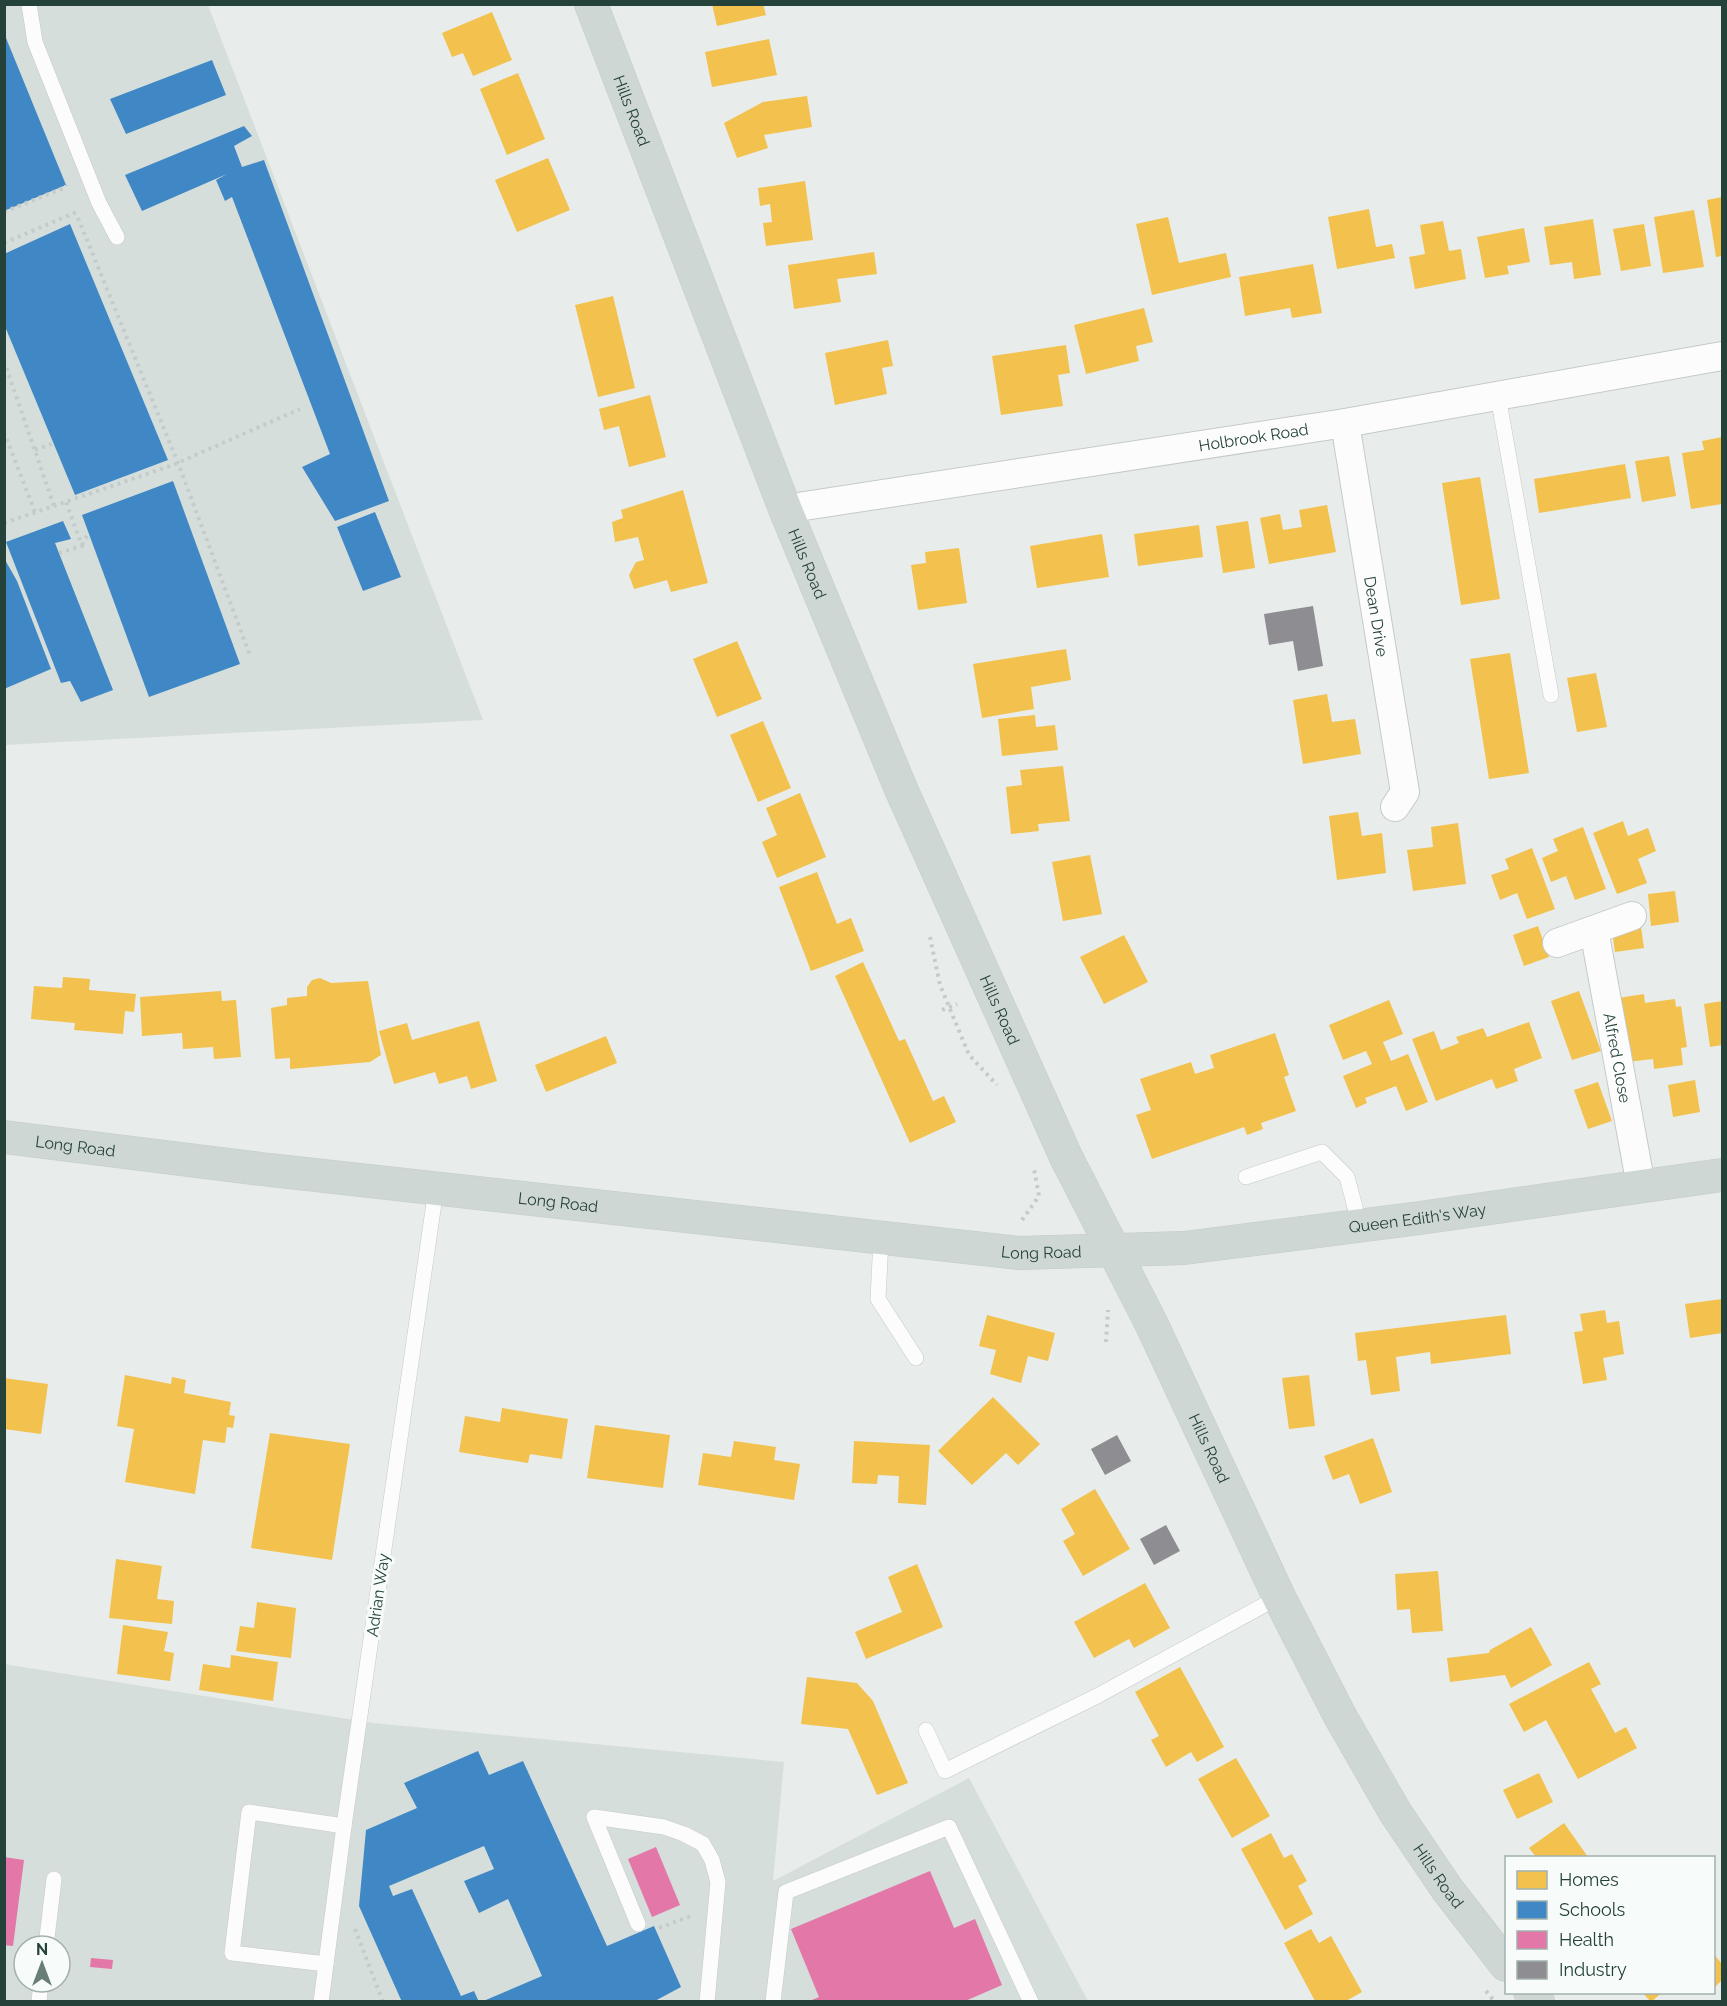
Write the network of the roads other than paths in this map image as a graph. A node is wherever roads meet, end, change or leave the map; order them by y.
1 (29, 4) edge
2 (591, 4) edge
3 (117, 237) dead end
4 (1722, 356) edge
5 (1498, 396) junction
6 (1345, 423) junction
7 (784, 509) junction
8 (1551, 695) dead end
9 (1395, 807) dead end
10 (1632, 916) dead end
11 (1594, 930) junction
12 (1557, 943) dead end
13 (4, 1137) edge
14 (1722, 1175) edge
15 (1246, 1177) dead end
16 (1641, 1186) junction
17 (436, 1189) junction
18 (1360, 1226) junction
19 (881, 1239) junction
20 (1112, 1249) junction
21 (916, 1358) dead end
22 (1279, 1597) junction
23 (926, 1730) dead end
24 (344, 1826) junction
25 (54, 1879) dead end
26 (638, 1924) dead end
27 (47, 1934) edge
28 (326, 1964) junction
29 (1505, 1964) edge
30 (321, 2001) edge
31 (707, 2001) edge
32 (773, 2001) edge
33 (1031, 2001) edge

1 - 3 lane
2 - 7 main road, Hills Road
4 - 5 street, Holbrook Road
5 - 6 street, Holbrook Road
5 - 8 lane
6 - 7 street, Holbrook Road
6 - 9 street, Dean Drive
7 - 20 main road, Hills Road
10 - 11 street
11 - 12 street
11 - 16 street, Alfred Close
13 - 17 main road, Long Road
14 - 16 main road, Queen Edith's Way
15 - 18 lane
16 - 18 main road, Queen Edith's Way
17 - 19 main road, Long Road
17 - 24 lane, Adrian Way
18 - 20 main road, Queen Edith's Way
19 - 20 main road, Long Road
19 - 21 lane
20 - 22 main road, Hills Road
22 - 23 lane
22 - 29 main road, Hills Road
24 - 28 lane, Adrian Way
24 - 28 lane
25 - 27 lane
26 - 31 lane
28 - 30 lane, Adrian Way
32 - 33 lane

